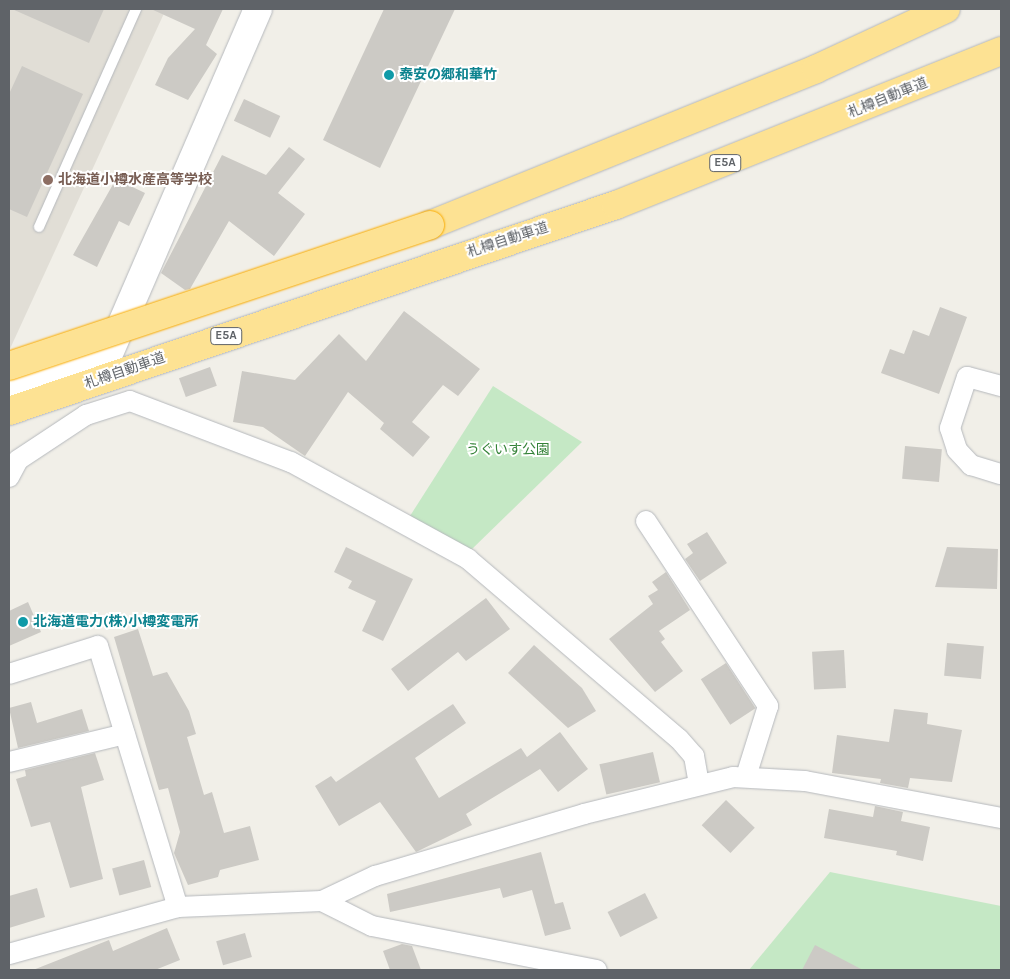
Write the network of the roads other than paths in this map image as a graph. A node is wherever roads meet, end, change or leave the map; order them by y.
1 (136, 9) edge
2 (258, 9) edge
3 (946, 9) edge
4 (1001, 50) edge
5 (39, 227) dead end
6 (9, 366) edge
7 (1001, 386) edge
8 (9, 391) edge
9 (9, 411) edge
10 (1001, 474) edge
11 (9, 477) edge
12 (646, 521) dead end
13 (9, 674) edge
14 (125, 734) junction
15 (9, 762) edge
16 (746, 776) junction
17 (699, 785) junction
18 (1001, 818) edge
19 (322, 902) junction
20 (178, 907) junction
21 (9, 954) edge
22 (597, 970) edge

1 - 5 lane
2 - 8 street
3 - 6 highway, bridge
4 - 9 highway, 札樽自動車道 / E5A
7 - 10 street
11 - 17 street
12 - 16 street
13 - 14 street
14 - 15 street
14 - 20 street
16 - 17 street
16 - 18 street
17 - 19 street
19 - 20 street
19 - 22 street
20 - 21 street

